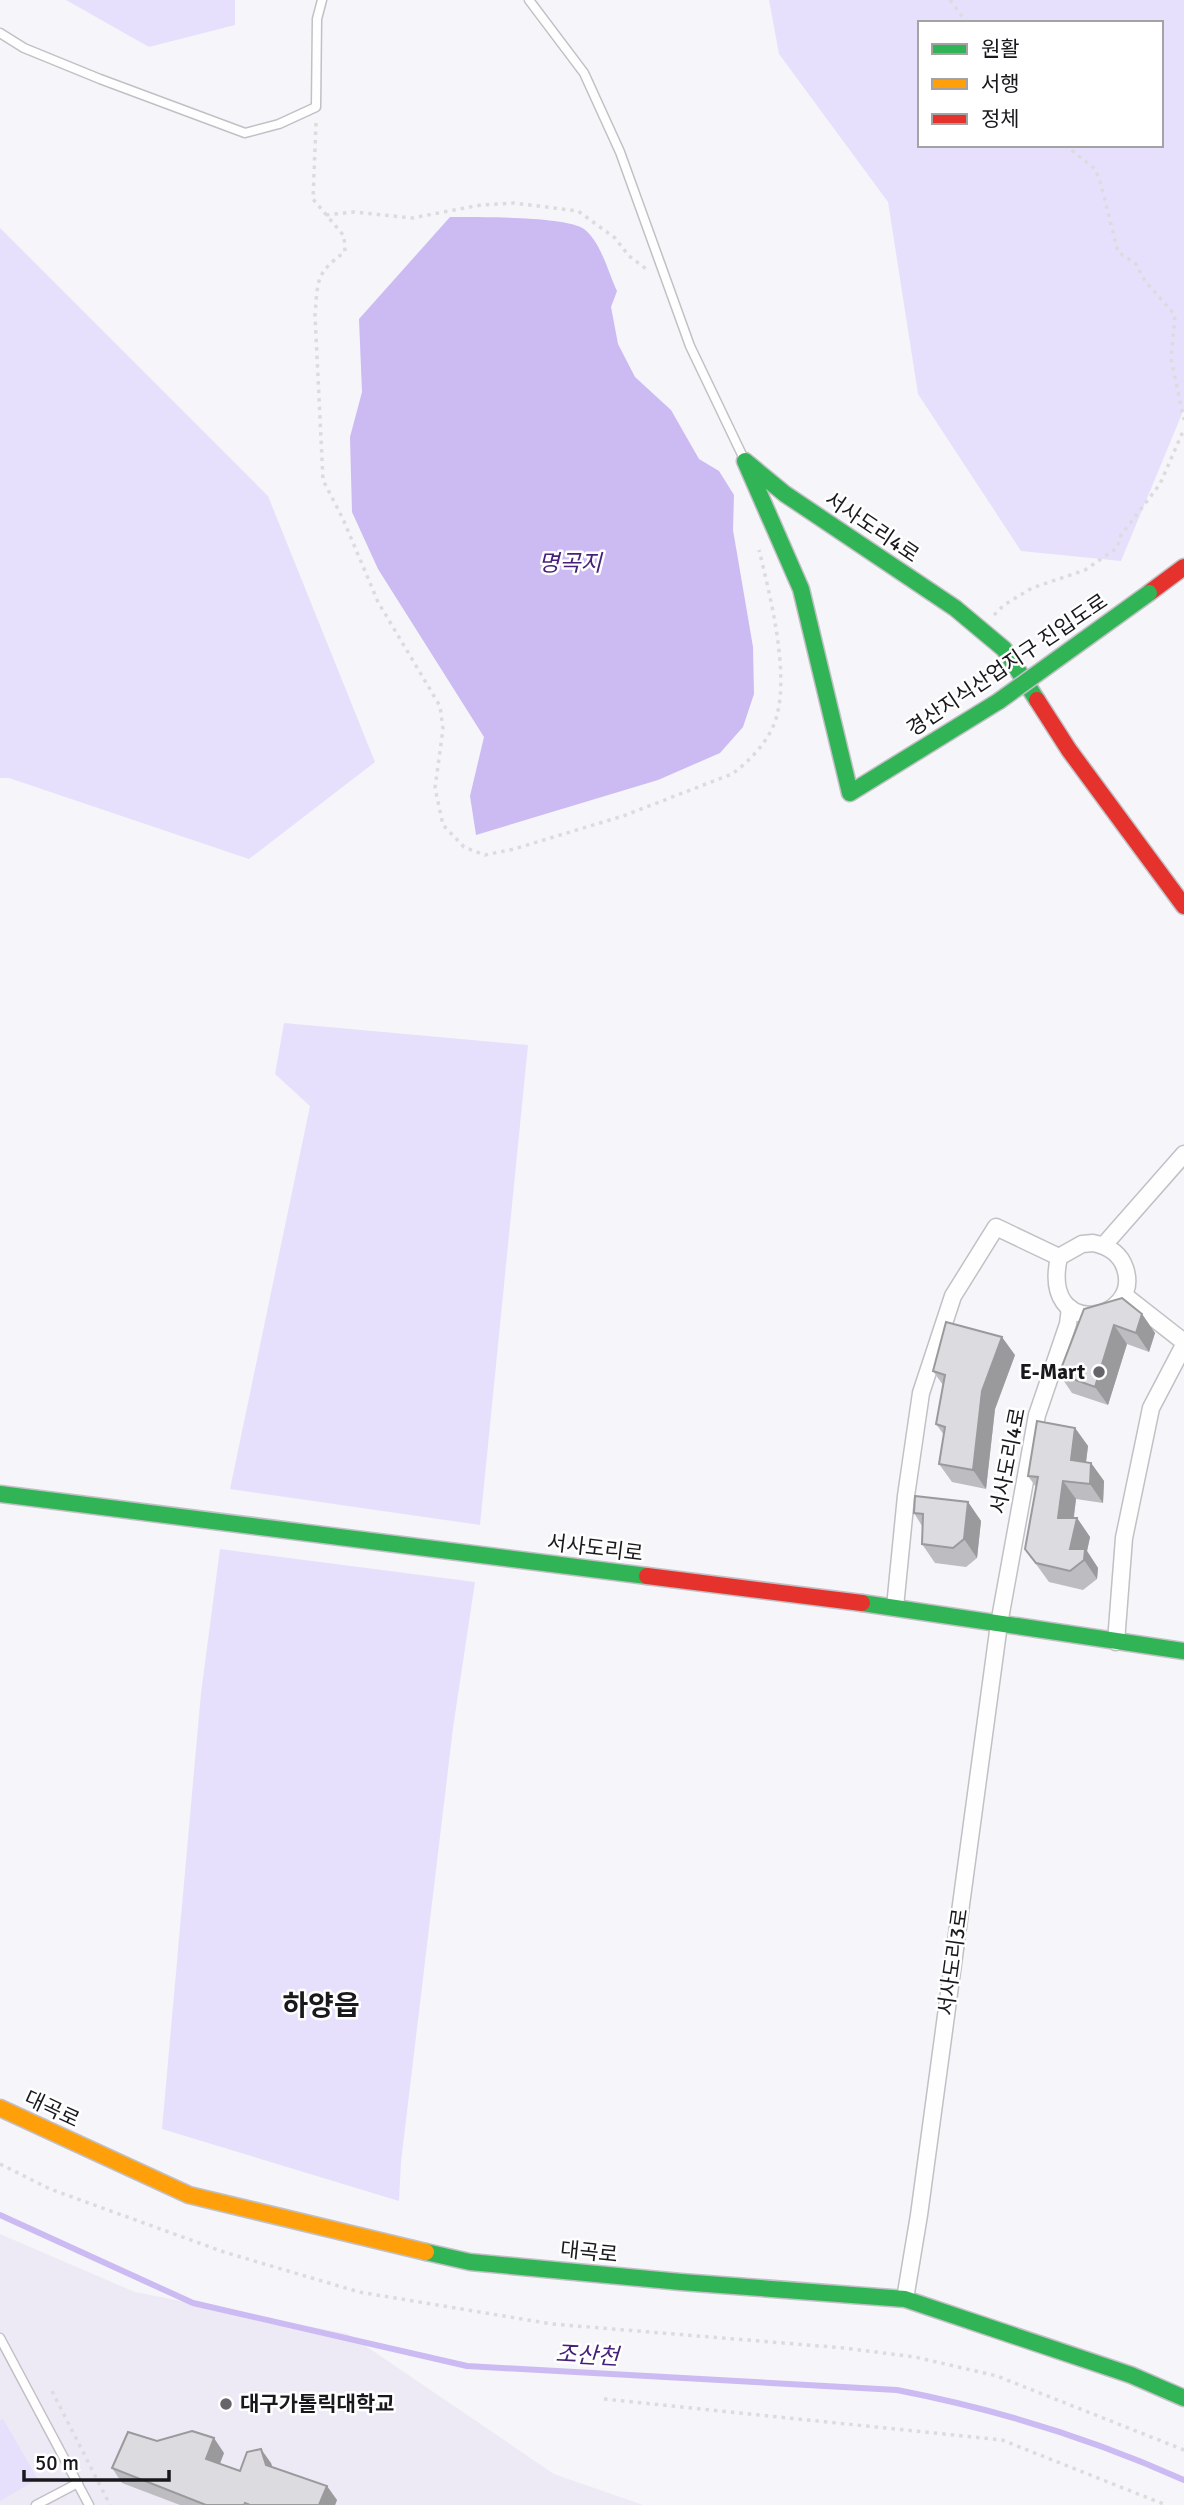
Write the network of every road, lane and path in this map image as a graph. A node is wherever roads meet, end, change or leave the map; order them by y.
1 (322, 0) edge
2 (529, 0) edge
3 (950, 0) edge
4 (966, 21) edge
5 (0, 33) edge
6 (317, 107) junction
7 (1068, 147) edge
8 (326, 215) junction
9 (667, 284) junction
10 (1184, 420) edge
11 (1184, 429) edge
12 (745, 461) junction
13 (758, 545) dead end
14 (1184, 568) edge
15 (980, 629) junction
16 (1184, 906) edge
17 (1184, 1154) edge
18 (1104, 1245) junction
19 (1059, 1257) junction
20 (1124, 1295) junction
21 (1070, 1308) junction
22 (1184, 1344) edge
23 (0, 1494) edge
24 (895, 1607) junction
25 (999, 1624) junction
26 (1116, 1642) junction
27 (1184, 1651) edge
28 (0, 2108) edge
29 (0, 2164) edge
30 (905, 2299) junction
31 (0, 2337) edge
32 (52, 2391) dead end
33 (1184, 2398) edge
34 (604, 2399) dead end
35 (1184, 2450) edge
36 (78, 2483) junction
37 (36, 2505) edge
38 (89, 2505) edge
39 (110, 2505) edge
40 (1167, 2505) edge

1 - 6 lane
2 - 9 lane
3 - 4 path
5 - 6 lane
6 - 8 path
7 - 10 path
8 - 9 path
8 - 13 path
9 - 12 lane
11 - 15 path
12 - 14 street, 경산지식산업지구 진입도로, bridge
12 - 15 street, 서사도리4로
15 - 16 street, 서사도리4로
17 - 18 street
18 - 19 street
18 - 20 street
19 - 21 street
19 - 24 street
20 - 21 street
20 - 22 street
21 - 25 street, 서사도리4로
22 - 26 street
23 - 24 street, 서사도리로
24 - 25 street, 서사도리로
25 - 26 street, 서사도리로
25 - 30 street, 서사도리3로
26 - 27 street, 서사도리로
28 - 30 street, 대곡로
29 - 35 path
30 - 33 street, 대곡로
31 - 36 lane
32 - 39 path
34 - 40 path
36 - 37 lane
36 - 38 lane

